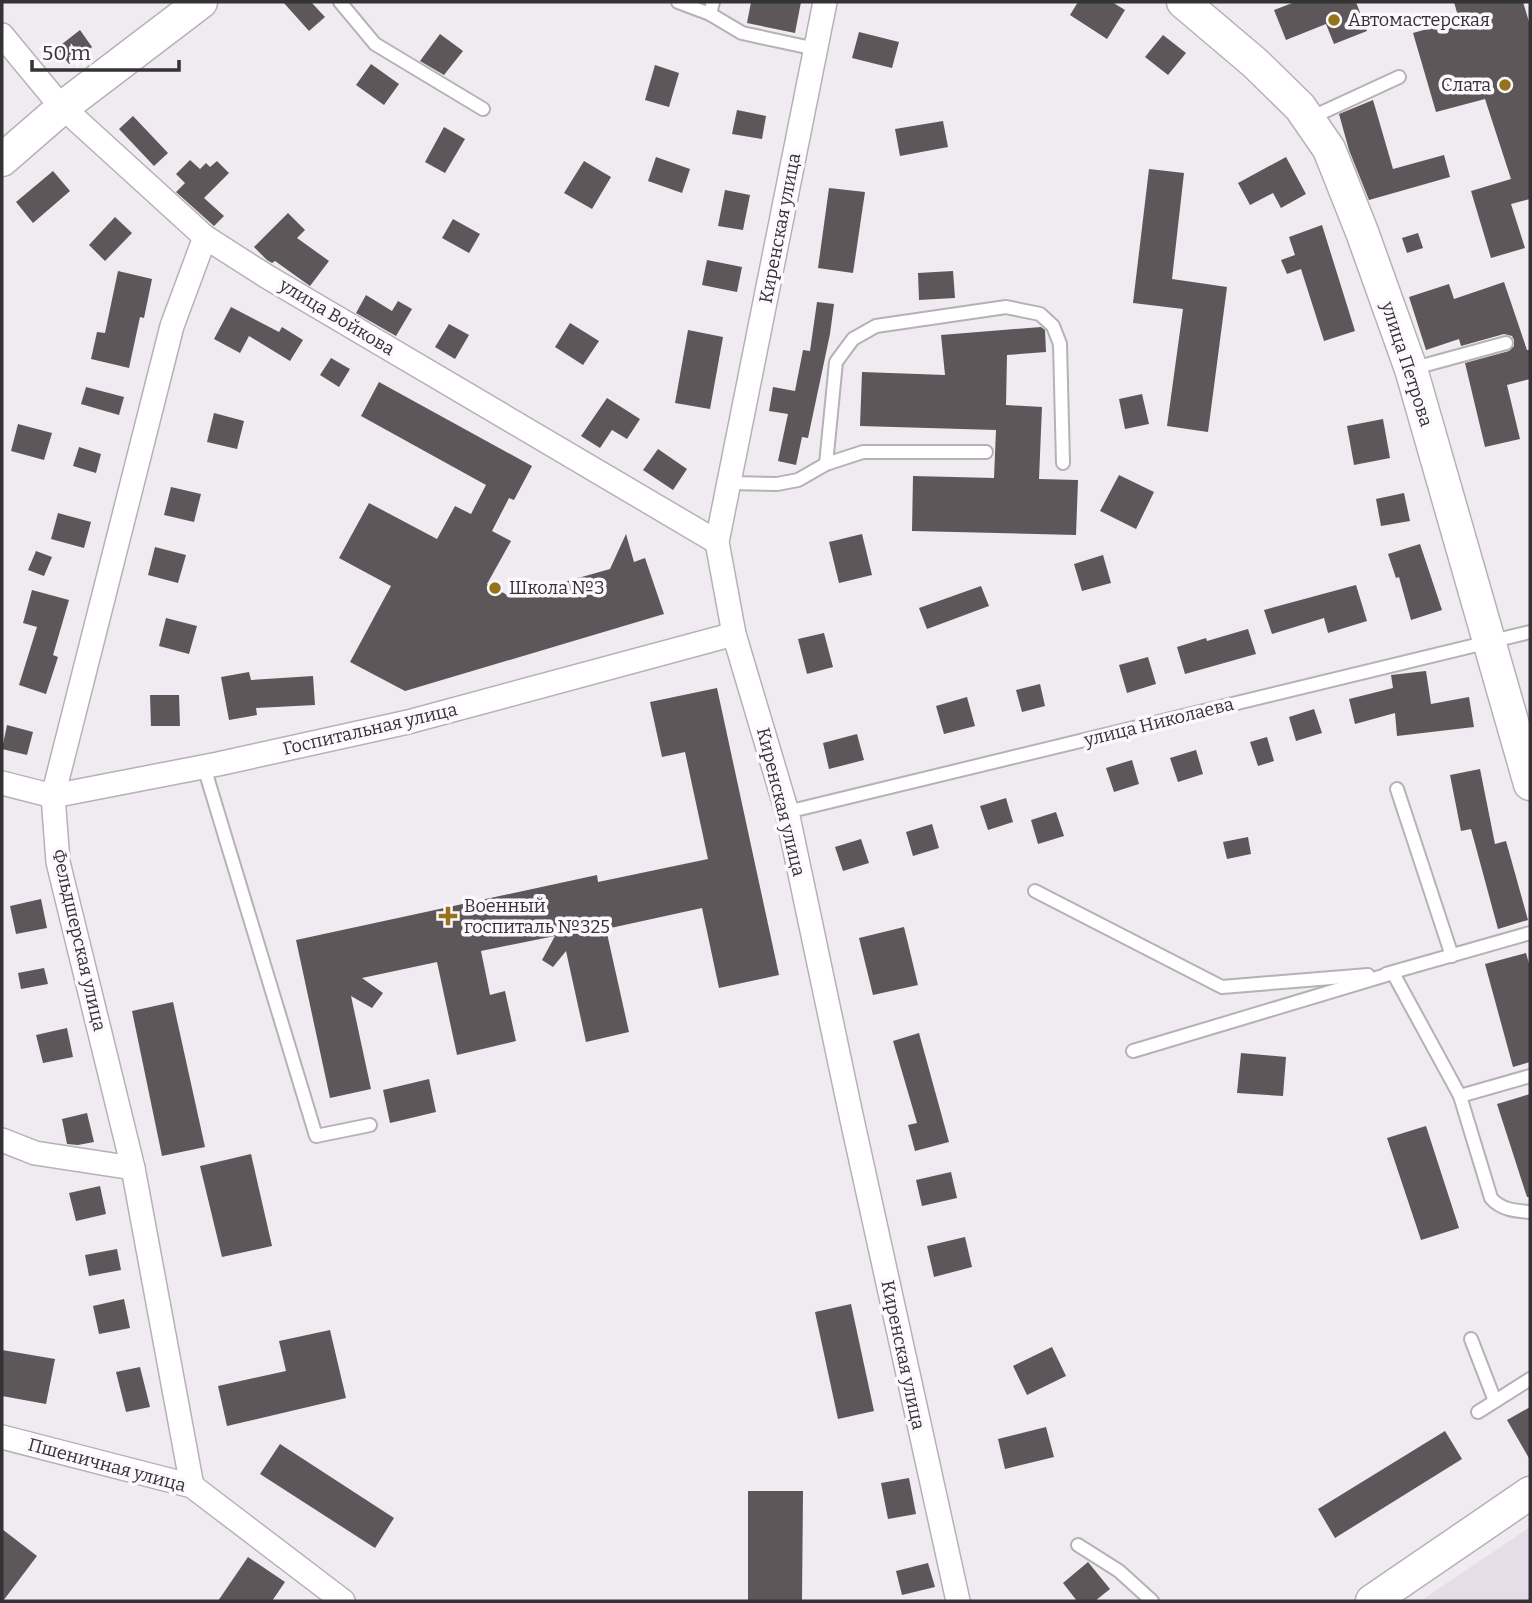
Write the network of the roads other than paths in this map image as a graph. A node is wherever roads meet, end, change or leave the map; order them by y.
1 (201, 2) edge
2 (340, 2) edge
3 (678, 2) edge
4 (825, 2) edge
5 (1183, 2) edge
6 (711, 8) edge
7 (2, 35) edge
8 (816, 49) junction
9 (1399, 77) dead end
10 (63, 107) junction
11 (482, 110) dead end
12 (1307, 119) junction
13 (2, 160) edge
14 (205, 237) junction
15 (1506, 343) dead end
16 (1411, 369) junction
17 (986, 452) dead end
18 (1063, 463) dead end
19 (826, 464) junction
20 (729, 483) junction
21 (717, 542) junction
22 (1530, 632) edge
23 (734, 634) junction
24 (1490, 641) junction
25 (204, 767) junction
26 (2, 783) edge
27 (1530, 784) edge
28 (1397, 789) dead end
29 (53, 796) junction
30 (787, 812) junction
31 (1035, 891) dead end
32 (1530, 933) edge
33 (1452, 956) junction
34 (1393, 973) junction
35 (1133, 1051) dead end
36 (1530, 1076) edge
37 (1460, 1096) junction
38 (370, 1125) dead end
39 (2, 1140) edge
40 (132, 1168) junction
41 (1530, 1212) edge
42 (1471, 1339) dead end
43 (1530, 1379) edge
44 (1495, 1401) junction
45 (1478, 1412) dead end
46 (2, 1437) edge
47 (192, 1486) junction
48 (1530, 1493) edge
49 (1078, 1545) dead end
50 (343, 1601) edge
51 (958, 1601) edge
52 (1152, 1601) edge
53 (1372, 1601) edge

1 - 10 street
2 - 11 lane
3 - 6 lane
4 - 8 street, Киренская улица
5 - 12 street, улица Петрова
6 - 8 lane
7 - 10 street, улица Войкова
8 - 20 street, Киренская улица
9 - 12 lane
10 - 13 street
10 - 14 street, улица Войкова
12 - 16 street, улица Петрова
14 - 21 street, улица Войкова
14 - 29 street, Фельдшерская улица
15 - 16 lane
16 - 24 street, улица Петрова
17 - 19 lane
18 - 19 lane
19 - 20 lane
20 - 21 street, Киренская улица
21 - 23 street, Киренская улица
22 - 24 lane, улица Николаева
23 - 25 street, Госпитальная улица
23 - 30 street, Киренская улица
24 - 27 street, улица Петрова
24 - 30 lane, улица Николаева
25 - 29 street, Госпитальная улица
25 - 38 lane
26 - 29 street, Госпитальная улица
28 - 33 lane
29 - 40 street, Фельдшерская улица
30 - 51 street, Киренская улица
31 - 34 lane
32 - 33 lane
33 - 34 lane
34 - 35 lane
34 - 37 lane
36 - 37 lane
37 - 41 lane
39 - 40 street
40 - 47 street, Фельдшерская улица
42 - 44 lane
43 - 44 lane
44 - 45 lane
46 - 47 street, Пшеничная улица
47 - 50 street, Пшеничная улица
48 - 53 street
49 - 52 lane

